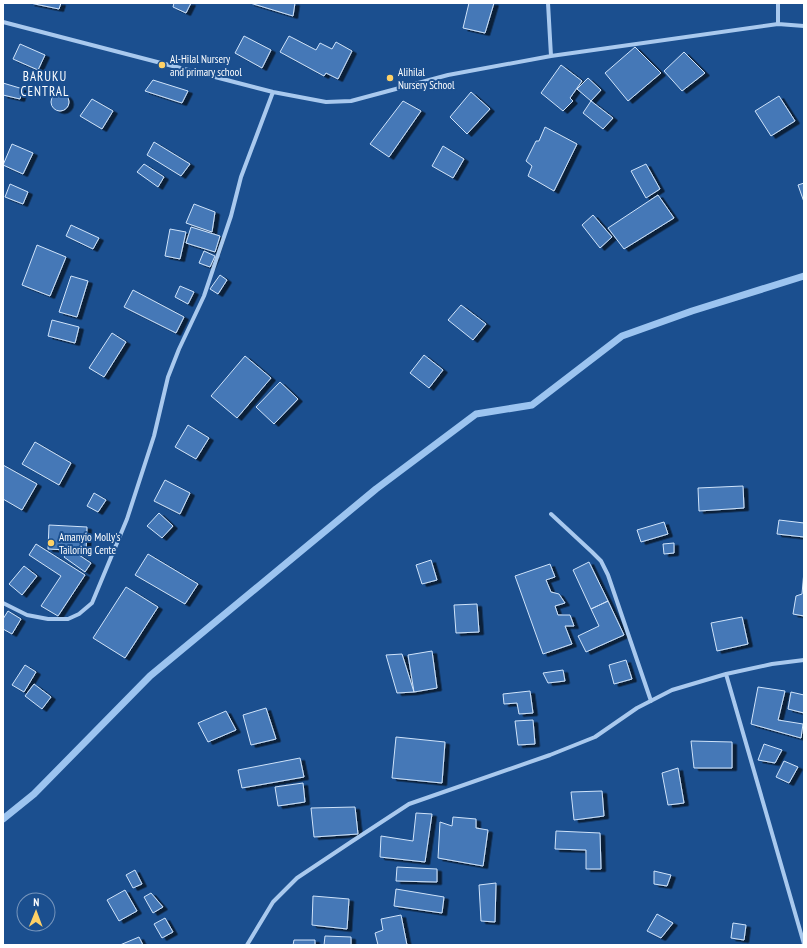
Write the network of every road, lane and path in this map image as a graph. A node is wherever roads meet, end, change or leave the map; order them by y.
1 (548, 3) edge
2 (778, 3) edge
3 (3, 22) edge
4 (778, 24) junction
5 (804, 26) edge
6 (551, 56) junction
7 (272, 92) junction
8 (551, 514) dead end
9 (3, 603) edge
10 (804, 660) edge
11 (726, 674) junction
12 (651, 701) junction
13 (804, 944) edge
14 (247, 945) edge

1 - 6 street
2 - 4 street
3 - 7 street
4 - 5 street
4 - 6 street
6 - 7 street
7 - 9 street
8 - 12 street
10 - 11 street
11 - 12 street
11 - 13 street
12 - 14 street

